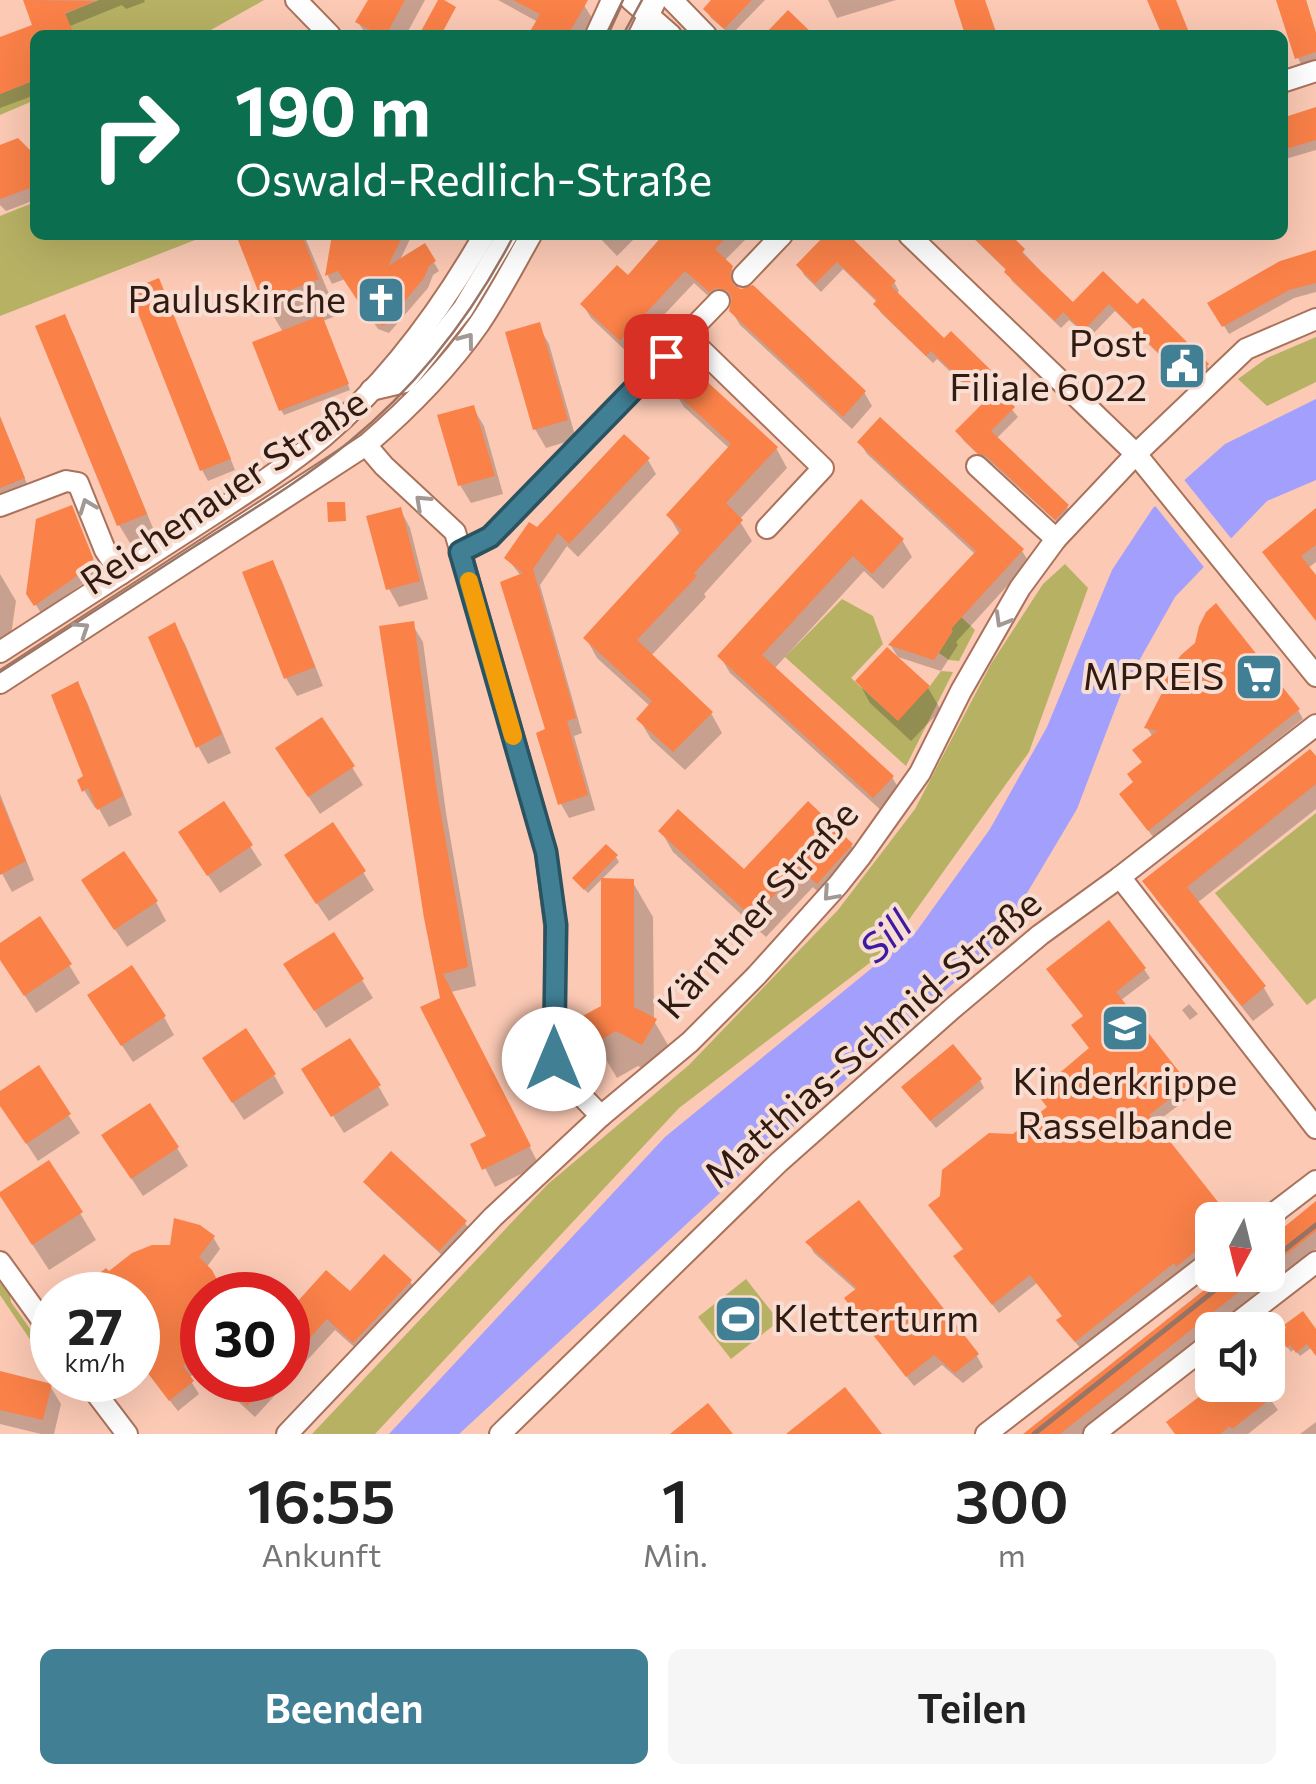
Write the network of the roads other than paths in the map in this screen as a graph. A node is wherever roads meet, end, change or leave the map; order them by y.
1 (296, 0) edge
2 (612, 0) edge
3 (631, 0) edge
4 (672, 0) edge
5 (648, 17) edge
6 (325, 30) edge
7 (598, 30) edge
8 (701, 30) edge
9 (1316, 72) edge
10 (1288, 80) edge
11 (481, 240) edge
12 (504, 240) edge
13 (528, 240) edge
14 (777, 240) edge
15 (914, 240) edge
16 (743, 276) dead end
17 (719, 302) dead end
18 (1316, 319) edge
19 (686, 335) junction
20 (405, 382) junction
21 (371, 390) junction
22 (403, 413) junction
23 (366, 445) junction
24 (1136, 454) junction
25 (977, 466) dead end
26 (0, 506) edge
27 (767, 528) dead end
28 (1056, 539) junction
29 (460, 552) junction
30 (121, 574) junction
31 (0, 652) edge
32 (1316, 676) edge
33 (0, 682) edge
34 (1316, 725) edge
35 (1120, 877) junction
36 (601, 1116) junction
37 (1316, 1128) edge
38 (1316, 1181) edge
39 (1285, 1205) edge
40 (0, 1262) edge
41 (1316, 1262) edge
42 (1195, 1273) edge
43 (30, 1304) edge
44 (1251, 1312) edge
45 (1195, 1355) edge
46 (103, 1402) edge
47 (127, 1434) edge
48 (287, 1434) edge
49 (500, 1434) edge
50 (986, 1434) edge
51 (1094, 1434) edge

1 - 6 street
2 - 7 street
3 - 5 street
4 - 8 street
9 - 10 street
11 - 21 street, Reichenauer Straße
12 - 20 street
22 -> 13 street, Reichenauer Straße
14 - 16 street
15 - 24 street
17 - 19 street
18 - 24 street, Kärntner Straße
19 - 27 street
19 - 29 street
20 - 21 street
20 - 22 street
21 - 30 street, Reichenauer Straße
22 - 23 street, Reichenauer Straße
29 -> 23 street
33 -> 23 street, Reichenauer Straße
24 - 28 street, Kärntner Straße
24 - 32 street
25 - 28 street
30 -> 26 street
28 -> 36 street, Kärntner Straße
29 - 36 street
30 - 31 street, Reichenauer Straße
34 - 35 street, Matthias-Schmid-Straße
35 - 37 street
35 - 49 street, Matthias-Schmid-Straße
36 - 48 street, Kärntner Straße
38 - 39 street
40 - 43 street
41 - 44 street
42 - 50 street
45 - 51 street
46 - 47 street

